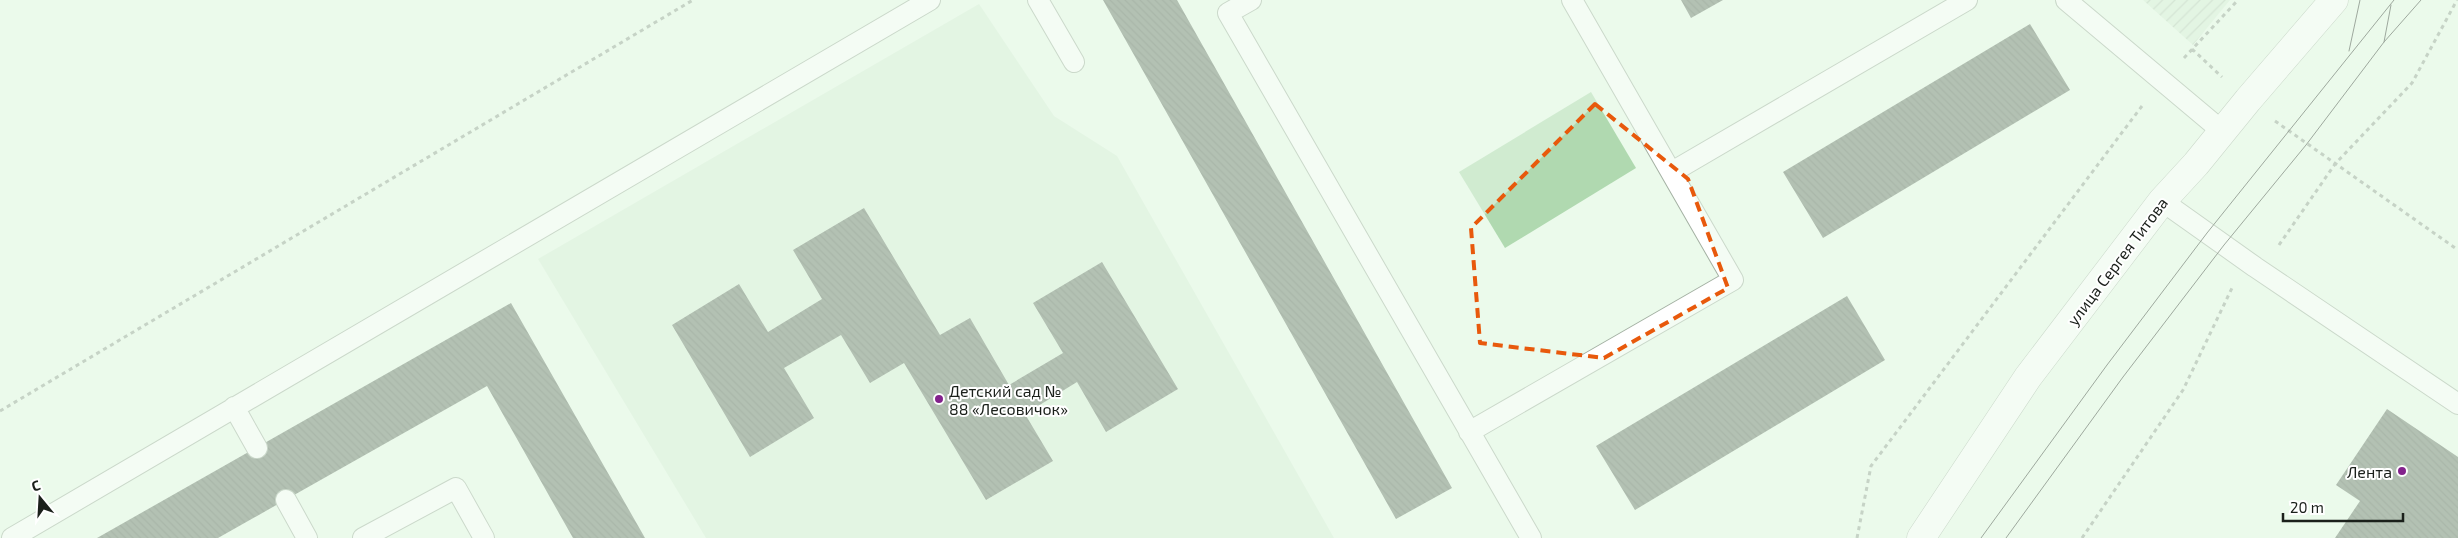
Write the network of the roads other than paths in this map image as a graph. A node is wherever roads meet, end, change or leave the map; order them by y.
1 (930, 0) edge
2 (1038, 0) edge
3 (1251, 0) edge
4 (1572, 0) edge
5 (1967, 0) edge
6 (2066, 0) edge
7 (2334, 0) edge
8 (1074, 62) dead end
9 (2222, 131) junction
10 (1672, 172) junction
11 (2162, 201) junction
12 (2458, 404) edge
13 (234, 407) junction
14 (1469, 432) junction
15 (256, 448) dead end
16 (286, 500) dead end
17 (12, 538) edge
18 (307, 538) edge
19 (363, 538) edge
20 (484, 538) edge
21 (1531, 538) edge
22 (1921, 538) edge

1 - 13 lane
2 - 8 lane
3 - 14 lane
4 - 10 lane
5 - 10 lane
6 - 9 lane
7 - 9 main road, улица Сергея Титова
9 - 11 main road, улица Сергея Титова
10 - 14 lane
11 - 12 lane
11 - 22 main road, улица Сергея Титова
13 - 15 lane
13 - 17 lane
14 - 21 lane
16 - 18 lane
19 - 20 lane

